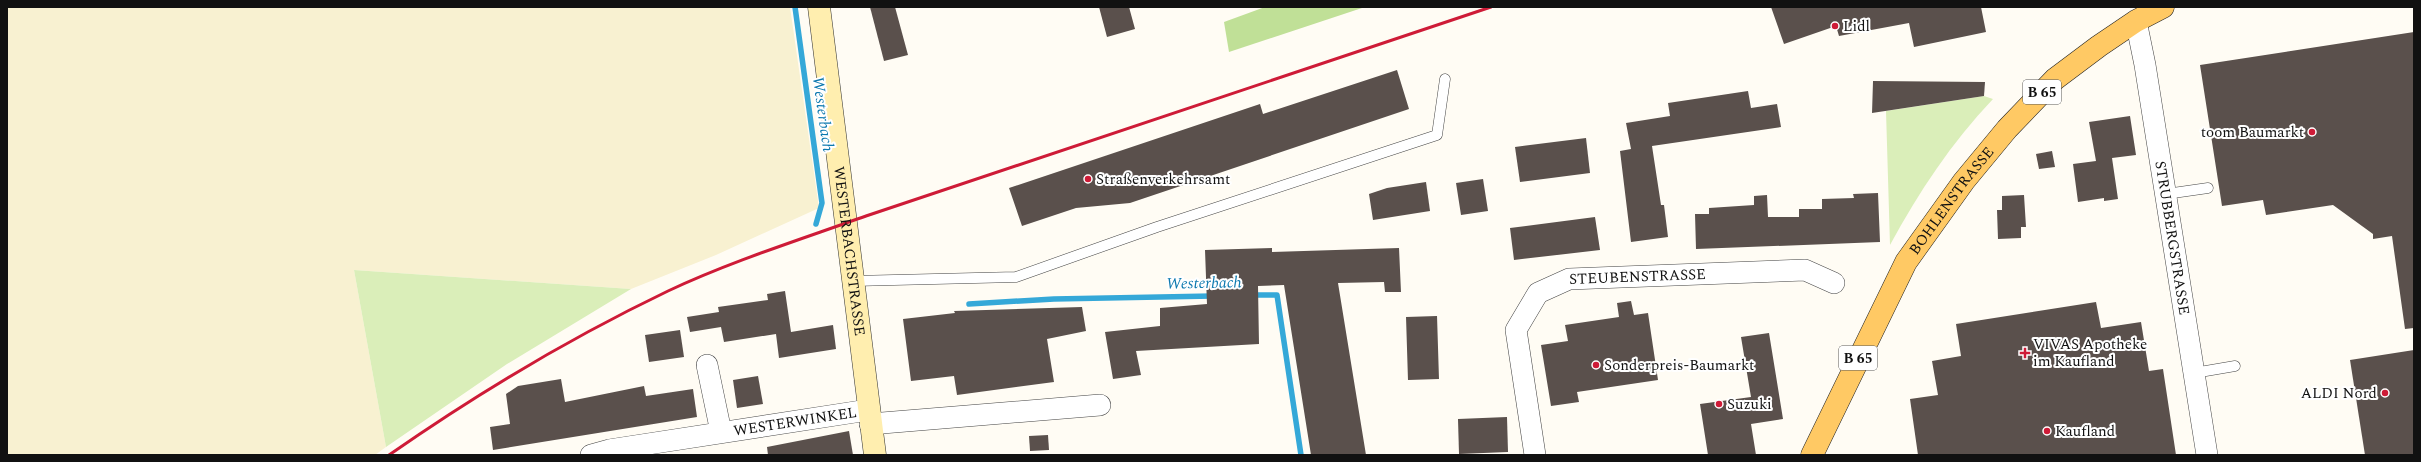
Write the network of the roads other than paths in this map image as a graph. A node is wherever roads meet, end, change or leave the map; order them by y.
1 (819, 7) edge
2 (2163, 7) edge
3 (2137, 14) edge
4 (1445, 79) dead end
5 (2208, 188) dead end
6 (2166, 194) junction
7 (853, 281) junction
8 (1834, 283) dead end
9 (707, 365) dead end
10 (2235, 366) dead end
11 (2194, 372) junction
12 (1100, 405) dead end
13 (870, 417) junction
14 (721, 432) junction
15 (591, 455) edge
16 (875, 455) edge
17 (1535, 455) edge
18 (1812, 455) edge
19 (2207, 455) edge

1 - 7 main road, WESTERBACHSTRASSE
2 - 3 main road, BOHLENSTRASSE / B 65
3 - 6 street, STRUBBERGSTRASSE
3 - 18 main road, BOHLENSTRASSE / B 65
4 - 7 lane
5 - 6 lane
6 - 11 street, STRUBBERGSTRASSE
7 - 13 main road, WESTERBACHSTRASSE
8 - 17 street, STEUBENSTRASSE
9 - 14 street, WESTERWINKEL
10 - 11 lane
11 - 19 street, STRUBBERGSTRASSE
12 - 13 street
13 - 14 street, WESTERWINKEL
13 - 16 main road, WESTERBACHSTRASSE
14 - 15 street, WESTERWINKEL

